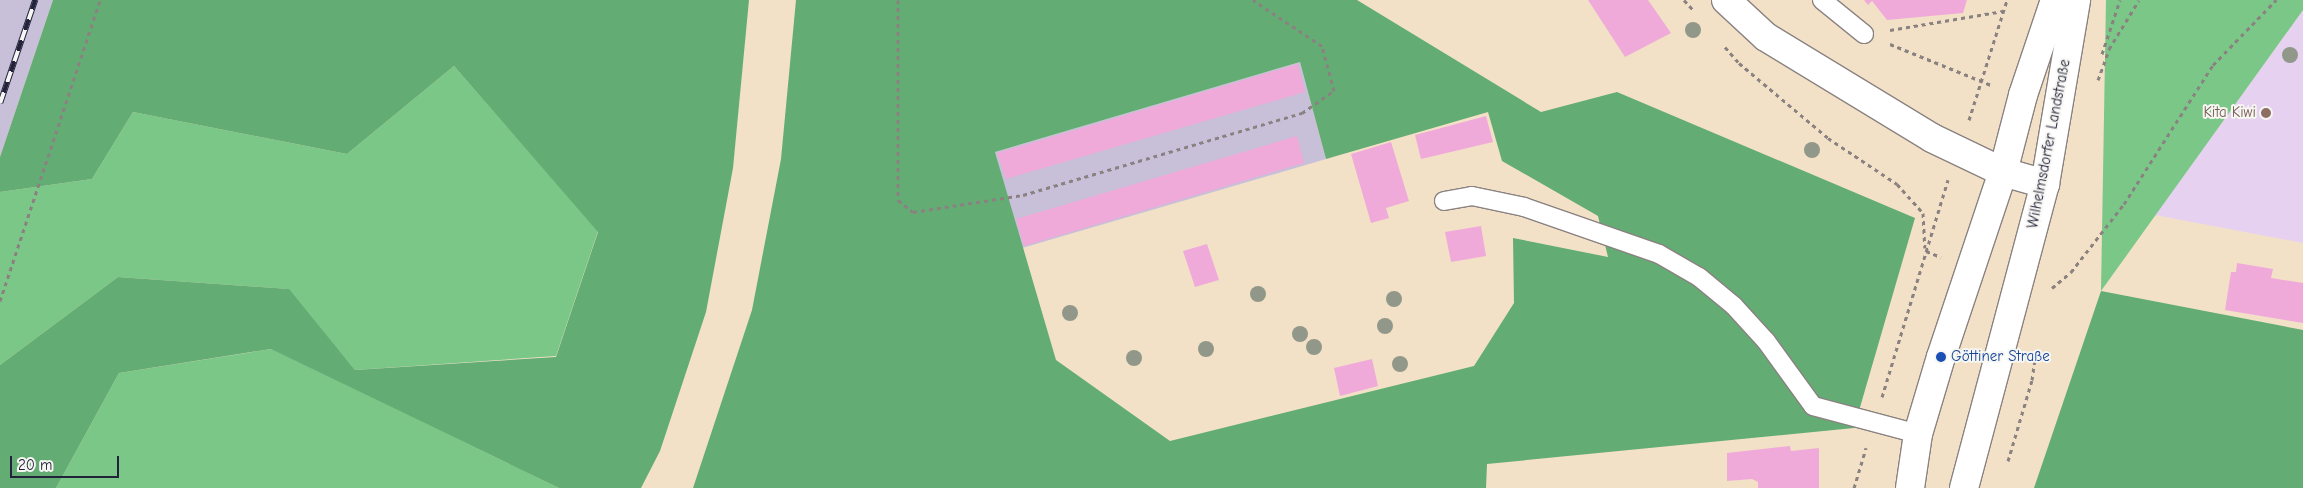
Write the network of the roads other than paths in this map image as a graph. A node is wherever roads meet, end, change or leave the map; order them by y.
1 (1726, 0) edge
2 (1822, 0) edge
3 (2054, 0) edge
4 (2076, 0) edge
5 (1864, 34) road end
6 (2003, 172) junction
7 (2044, 184) junction
8 (1444, 202) dead end
9 (1918, 434) junction
10 (1910, 488) edge
11 (1964, 488) edge

1 - 6 main road
2 - 5 lane
3 - 6 main road, Wilhelmsdorfer Landstraße
4 - 7 main road, Wilhelmsdorfer Landstraße
6 - 7 main road
6 - 9 main road, Wilhelmsdorfer Landstraße
7 - 11 main road, Wilhelmsdorfer Landstraße
8 - 9 lane
9 - 10 main road, Wilhelmsdorfer Landstraße

